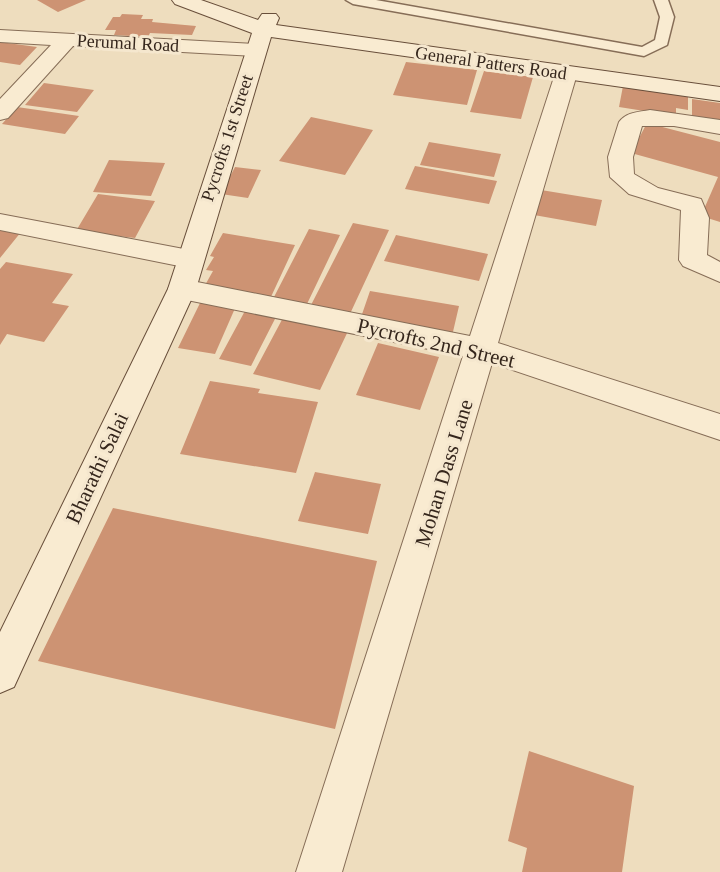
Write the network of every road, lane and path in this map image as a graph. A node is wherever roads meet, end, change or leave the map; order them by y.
1 (182, 0) edge
2 (228, 0) edge
3 (352, 0) edge
4 (661, 0) edge
5 (262, 32) junction
6 (0, 36) edge
7 (68, 39) junction
8 (645, 61) junction
9 (566, 74) junction
10 (720, 80) edge
11 (720, 94) edge
12 (0, 113) edge
13 (720, 127) edge
14 (0, 222) edge
15 (720, 273) edge
16 (185, 274) junction
17 (483, 349) junction
18 (720, 427) edge
19 (0, 674) edge
20 (319, 872) edge

1 - 5 street
2 - 5 street
3 - 8 lane
4 - 8 lane
5 - 7 street, Perumal Road
5 - 8 street, General Patters Road
5 - 9 street, General Patters Road
5 - 16 street, Pycrofts 1st Street
6 - 7 street, Perumal Road
7 - 12 street
8 - 10 street, General Patters Road
9 - 11 street, General Patters Road
9 - 17 street, Mohan Dass Lane
13 - 15 street
14 - 16 street, Pycrofts 2nd Street
16 - 17 street, Pycrofts 2nd Street
16 - 19 street, Bharathi Salai
17 - 18 street, Pycrofts 2nd Street
17 - 20 street, Mohan Dass Lane

